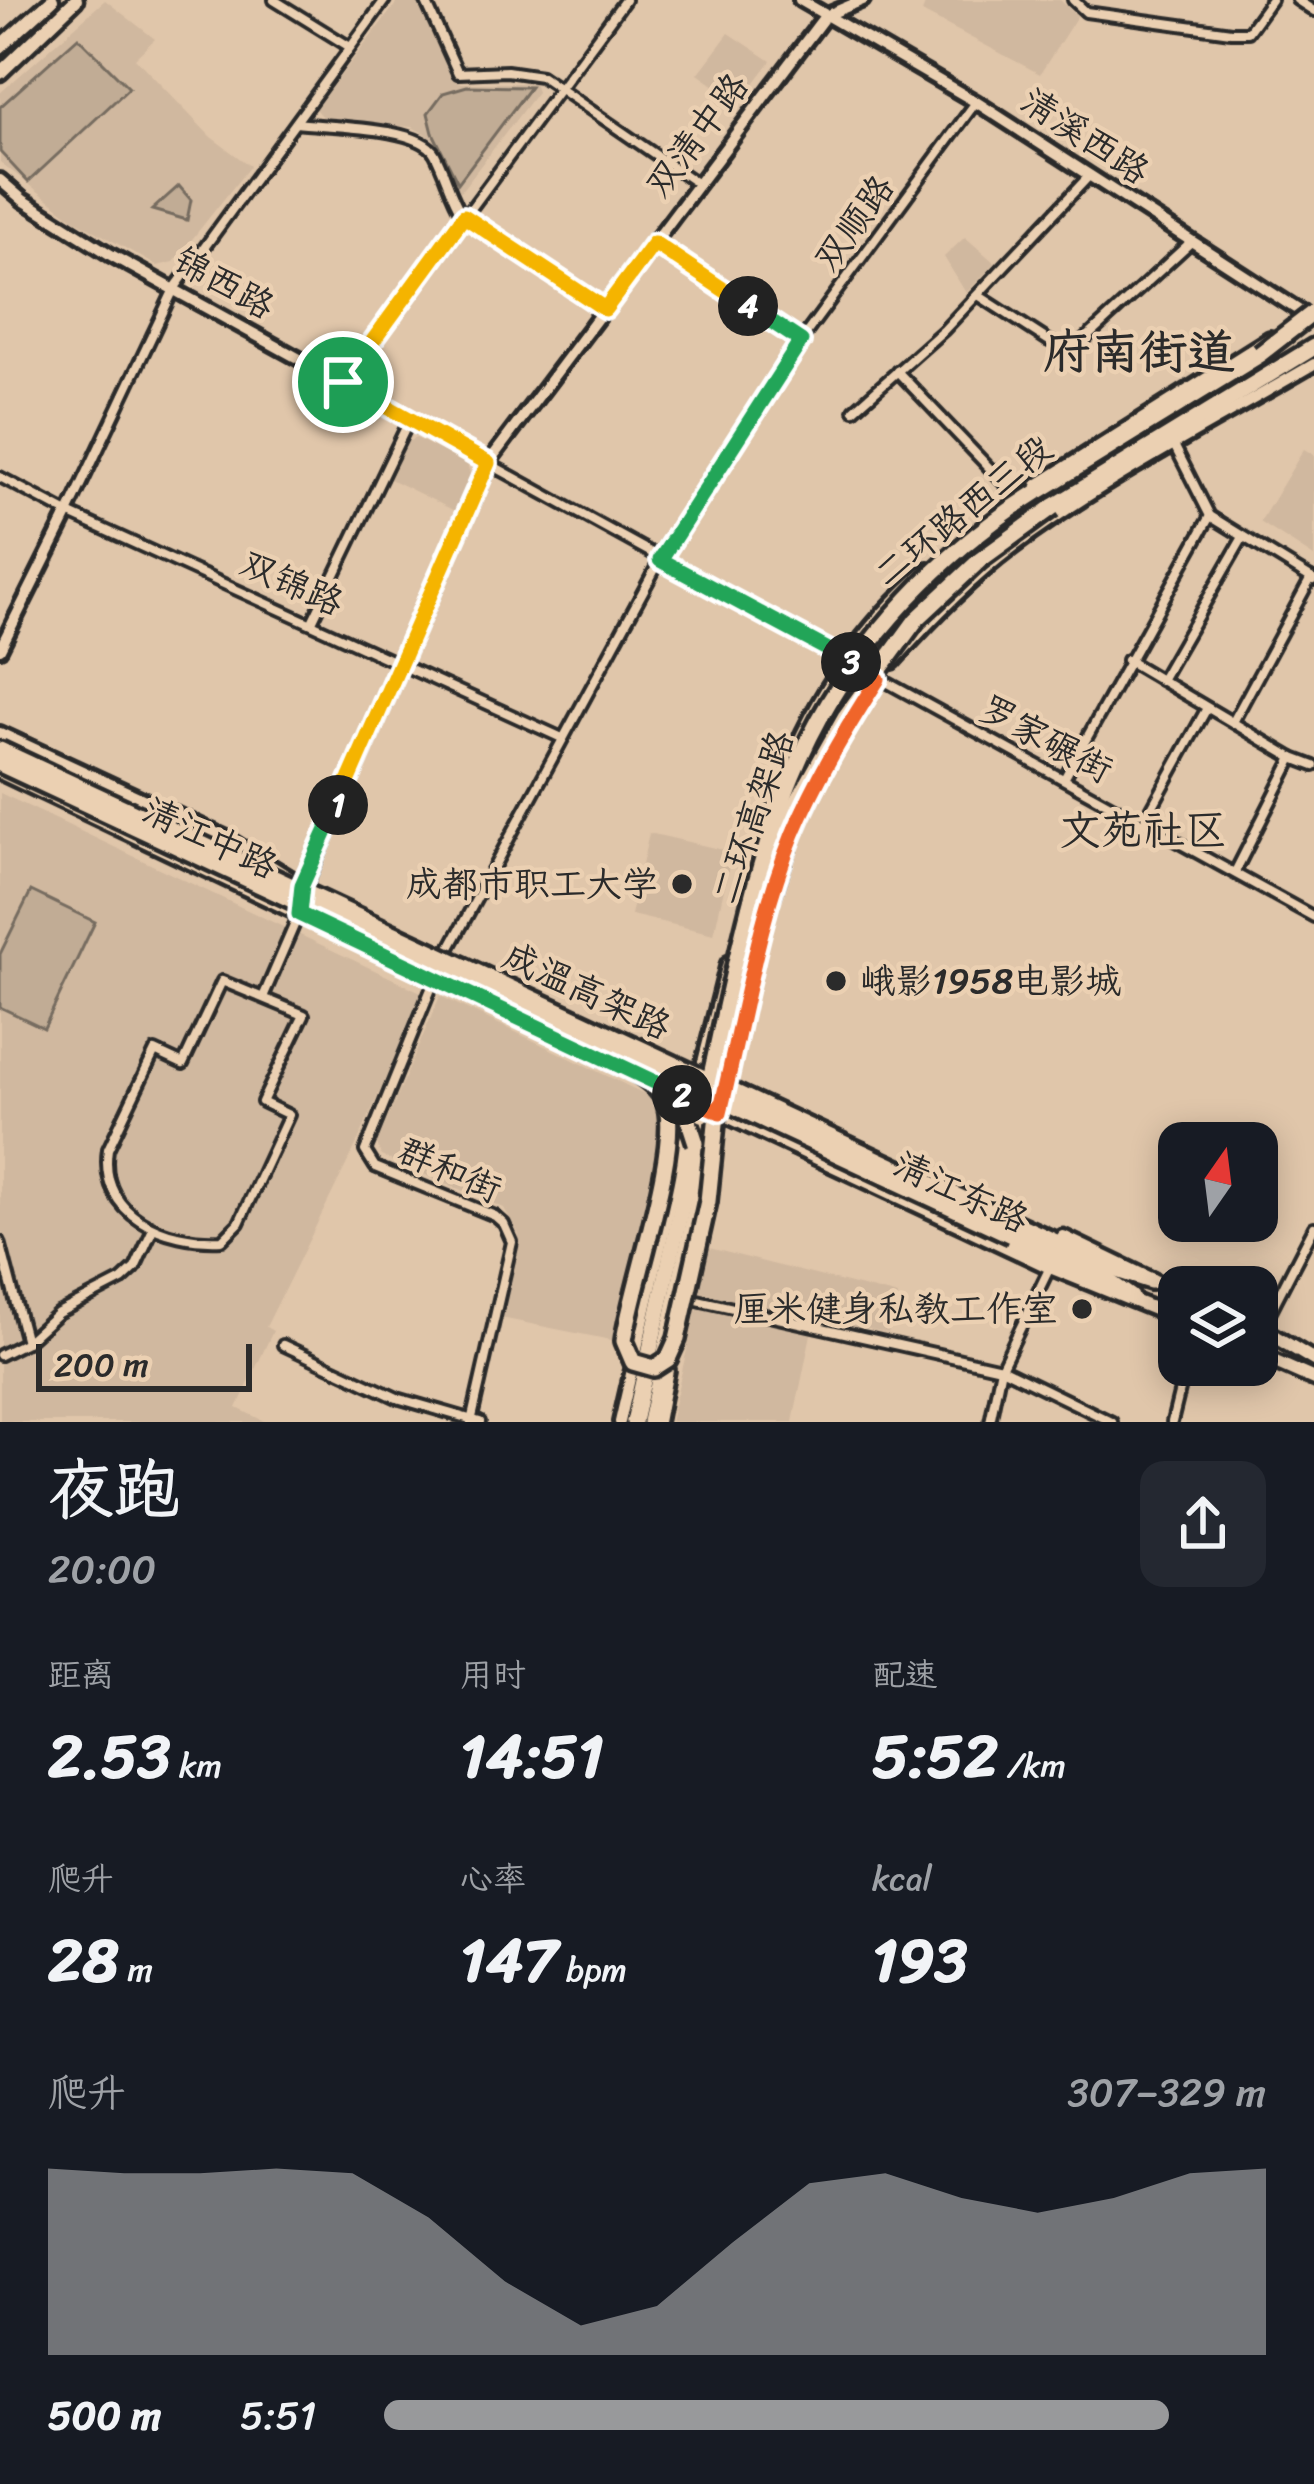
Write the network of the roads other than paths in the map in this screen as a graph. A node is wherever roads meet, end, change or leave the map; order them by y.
1 (52, 0) edge
2 (76, 0) edge
3 (274, 0) edge
4 (385, 0) edge
5 (424, 0) edge
6 (625, 0) edge
7 (800, 0) edge
8 (863, 0) edge
9 (1073, 0) edge
10 (1271, 0) edge
11 (1297, 0) edge
12 (1314, 11) edge
13 (825, 16) junction
14 (0, 47) edge
15 (350, 47) junction
16 (0, 73) edge
17 (559, 88) junction
18 (976, 102) junction
19 (295, 123) junction
20 (1090, 176) junction
21 (0, 180) edge
22 (698, 184) junction
23 (464, 216) junction
24 (1192, 241) junction
25 (654, 243) junction
26 (173, 289) junction
27 (978, 295) junction
28 (605, 309) junction
29 (1312, 316) edge
30 (801, 341) junction
31 (1314, 356) edge
32 (897, 371) junction
33 (343, 382) junction
34 (854, 410) dead end
35 (410, 419) junction
36 (1174, 445) junction
37 (488, 463) junction
38 (0, 477) edge
39 (1017, 497) junction
40 (68, 513) junction
41 (1210, 516) junction
42 (1243, 537) junction
43 (660, 560) junction
44 (1312, 579) edge
45 (312, 622) junction
46 (0, 649) edge
47 (844, 658) junction
48 (1127, 660) junction
49 (402, 663) junction
50 (878, 679) junction
51 (1161, 680) junction
52 (1207, 708) junction
53 (1233, 722) junction
54 (562, 738) junction
55 (0, 742) edge
56 (1293, 758) junction
57 (1314, 766) edge
58 (0, 768) edge
59 (1064, 779) junction
60 (1144, 822) junction
61 (1235, 872) junction
62 (302, 885) junction
63 (299, 914) junction
64 (1314, 917) edge
65 (446, 955) junction
66 (419, 959) junction
67 (436, 978) junction
68 (264, 995) junction
69 (627, 1066) junction
70 (700, 1075) junction
71 (727, 1086) junction
72 (694, 1101) junction
73 (718, 1113) junction
74 (695, 1143) junction
75 (1314, 1227) edge
76 (153, 1228) junction
77 (1014, 1230) junction
78 (0, 1242) edge
79 (1050, 1267) junction
80 (1150, 1281) junction
81 (1158, 1284) edge
82 (1278, 1293) edge
83 (680, 1296) junction
84 (1131, 1297) junction
85 (1158, 1309) edge
86 (1278, 1341) edge
87 (26, 1342) junction
88 (283, 1346) dead end
89 (0, 1355) edge
90 (1314, 1360) edge
91 (1278, 1364) edge
92 (1001, 1368) junction
93 (1314, 1379) edge
94 (1181, 1386) edge
95 (474, 1422) edge
96 (620, 1422) edge
97 (634, 1422) edge
98 (654, 1422) edge
99 (990, 1422) edge
100 (1112, 1422) edge
101 (1172, 1422) edge

1 - 14 main road
2 - 16 main road
3 - 15 street
4 - 15 street
5 - 17 street
6 - 17 street
7 - 13 main road, 清溪西路
8 - 13 main road
9 - 10 street
11 - 12 street
13 - 18 main road, 清溪西路
13 - 22 main road, 双清中路
15 - 19 street
17 - 22 street
17 - 23 street
18 - 20 main road, 清溪西路
18 - 30 street, 双顺路
19 - 23 street
19 - 26 street
20 - 24 main road, 清溪西路
20 - 27 street
21 - 26 main road, 锦西路
22 - 25 main road, 双清中路
23 - 28 street
23 - 33 street
24 - 27 street
24 - 29 main road, 清溪西路
25 - 28 main road, 双清中路
25 - 30 street
26 - 33 main road, 锦西路
26 - 40 street
27 - 32 street
28 - 37 main road, 双清中路
29 - 39 main road, 二环路西三段
29 - 74 highway, 二环高架路, bridge
30 - 43 street, 双顺路
31 - 36 main road, 二环路西三段
31 - 73 highway, 二环高架路, bridge
32 - 34 street
32 - 39 street
33 - 35 main road, 锦西路
35 - 37 main road, 锦西路
35 - 45 street
36 - 41 street
36 - 50 main road, 二环路西三段
37 - 43 street, 罗家碾街
37 - 49 main road, 双清中路
38 - 40 street, 双锦路
39 - 47 main road, 二环路西三段
40 - 45 street, 双锦路
40 - 46 main road
41 - 42 street
41 - 48 street
42 - 44 street
42 - 51 street
43 - 47 street, 罗家碾街
43 - 54 street, 双顺路
44 - 53 street
45 - 49 street, 双锦路
47 - 50 street, 罗家碾街
47 - 70 main road, 二环路西三段
48 - 51 street
48 - 59 street
49 - 54 street, 双锦路
49 - 62 main road, 双清中路
50 - 59 street, 罗家碾街
50 - 71 main road, 二环路西三段
51 - 52 street
52 - 53 street
52 - 60 street
53 - 56 street
54 - 65 street, 双顺路
55 - 62 main road, 清江中路
55 - 77 highway, 成温高架路, bridge
56 - 57 street
56 - 61 street
58 - 63 main road, 清江中路
58 - 66 highway, 成温高架路, bridge
59 - 60 street, 罗家碾街
60 - 61 street, 罗家碾街
61 - 64 street, 罗家碾街
62 - 63 main road, 双清中路
62 - 65 main road, 清江中路
63 - 67 main road, 清江中路
63 - 68 street
65 - 70 main road, 清江中路
66 - 69 highway, bridge
66 - 77 highway, 成温高架路, bridge
67 - 72 main road, 清江中路
67 - 95 street, 群和街
68 - 76 street
68 - 76 street
69 - 73 highway, bridge
69 - 74 highway, bridge
70 - 71 main road, 清江中路
70 - 72 main road, 二环路西三段
71 - 73 main road, 二环路西三段
71 - 80 main road, 清江东路
72 - 73 main road, 清江中路
72 - 96 main road, 二环路西三段
73 - 79 main road, 清江东路
73 - 83 main road, 二环路西三段
73 - 98 highway, 二环高架路, bridge
74 - 97 highway, 二环高架路
75 - 82 street
76 - 87 street
77 - 80 highway, 成温高架路
77 - 84 highway, 成温高架路
78 - 87 street
79 - 84 main road, 清江东路
79 - 92 street
80 - 81 main road, 清江东路
83 - 92 street
83 - 98 main road, 二环路西三段
84 - 85 main road, 清江东路
86 - 90 main road
87 - 89 street
88 - 95 street
91 - 93 main road
92 - 99 street
92 - 100 street
94 - 101 street

